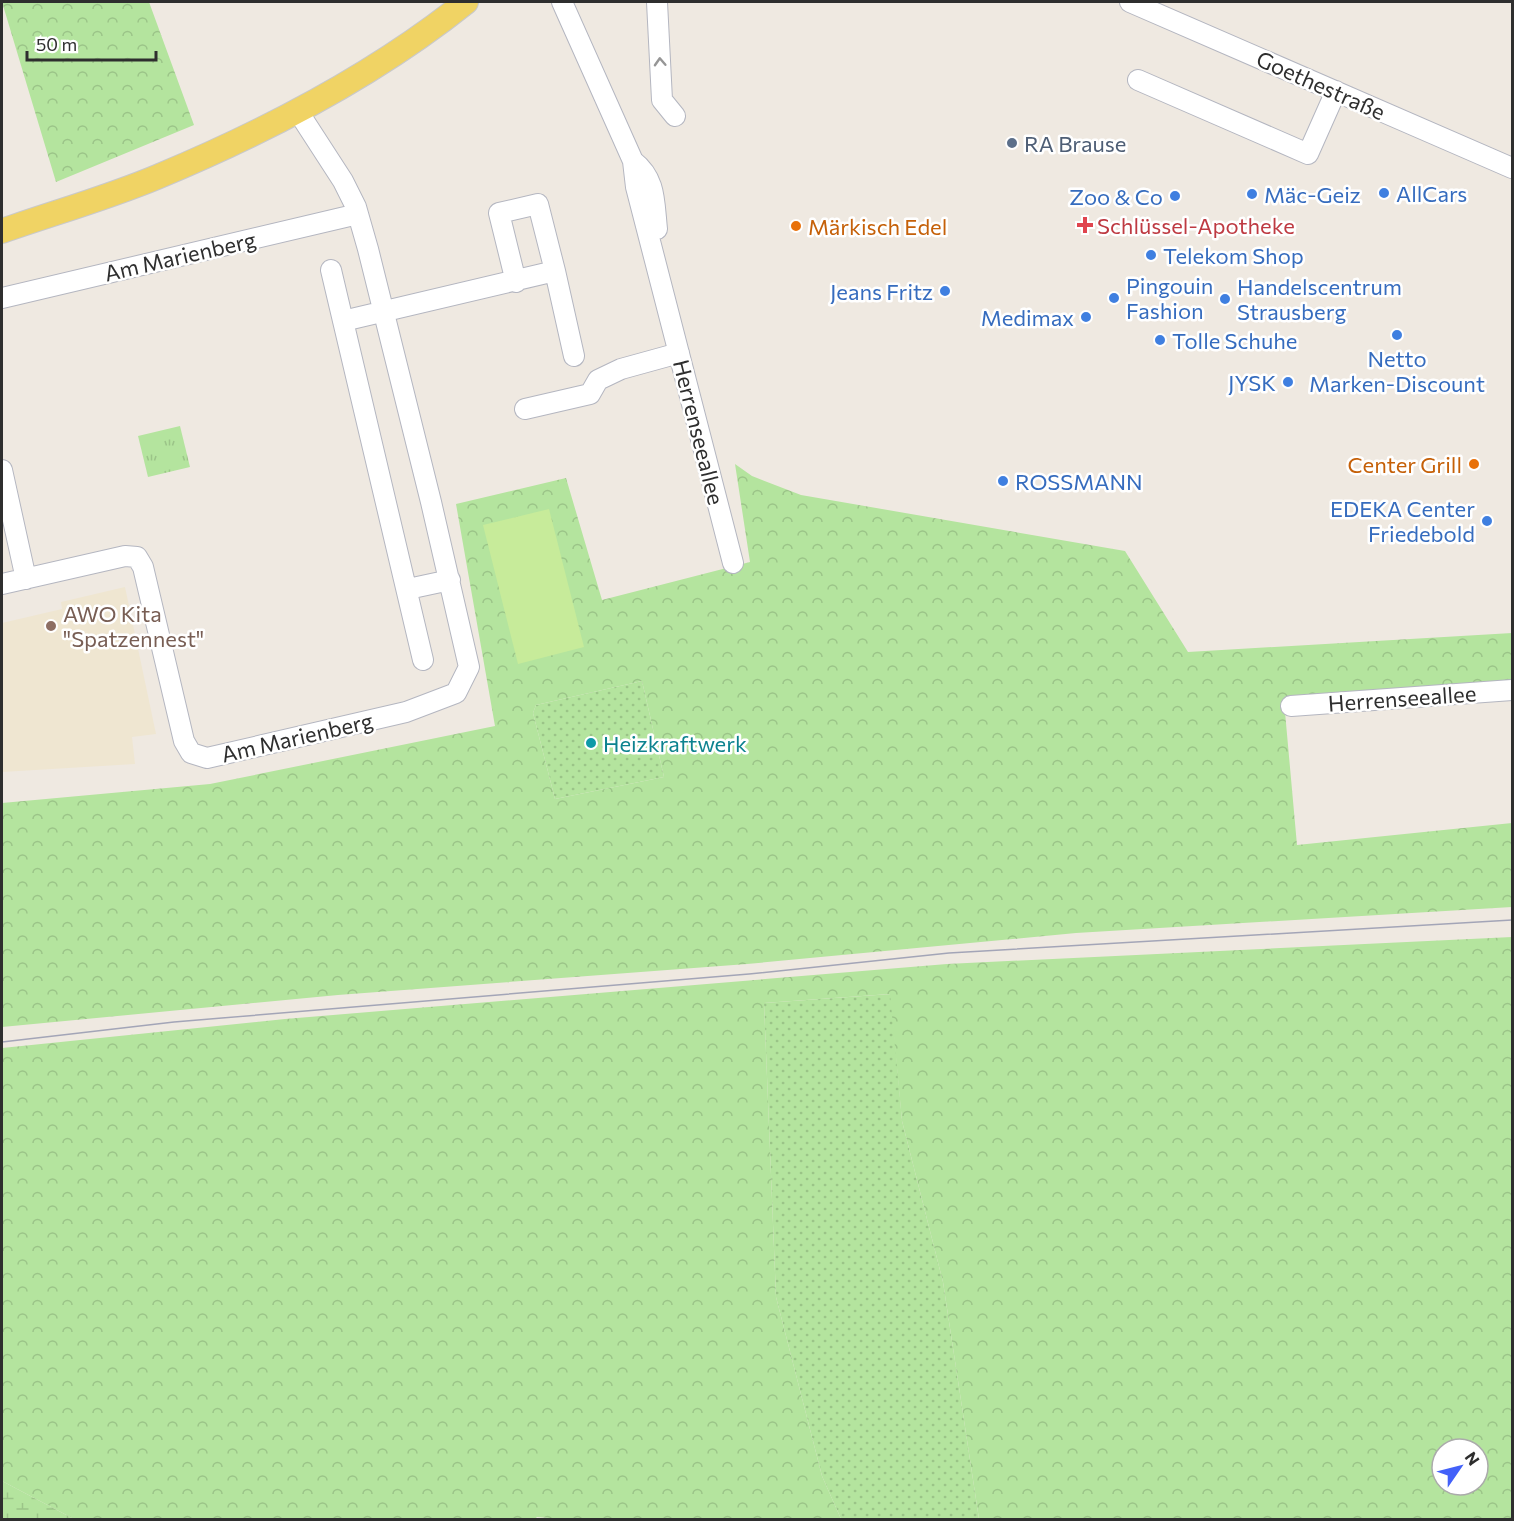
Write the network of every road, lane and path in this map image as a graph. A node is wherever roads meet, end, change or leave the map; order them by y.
1 (466, 2) edge
2 (562, 2) edge
3 (657, 2) edge
4 (1130, 2) edge
5 (1138, 80) dead end
6 (1336, 91) junction
7 (297, 110) junction
8 (675, 116) dead end
9 (1512, 168) edge
10 (358, 214) junction
11 (2, 231) edge
12 (331, 270) dead end
13 (555, 271) junction
14 (516, 282) junction
15 (2, 298) edge
16 (385, 312) junction
17 (343, 321) junction
18 (679, 353) junction
19 (574, 356) dead end
20 (525, 409) dead end
21 (2, 470) edge
22 (733, 563) dead end
23 (26, 579) junction
24 (450, 580) junction
25 (2, 584) edge
26 (408, 589) junction
27 (423, 660) dead end
28 (1512, 690) edge
29 (1291, 706) dead end

1 - 7 main road
2 - 18 street, Herrenseeallee
8 -> 3 street
4 - 6 street, Goethestraße
5 - 6 street
6 - 9 street, Goethestraße
7 - 10 street, Am Marienberg
7 - 11 main road
10 - 15 street, Am Marienberg
10 - 16 street, Am Marienberg
12 - 17 street
13 - 14 street
13 - 14 street
13 - 19 street
14 - 16 street
16 - 17 street
16 - 24 street, Am Marienberg
17 - 26 street
18 - 20 street
18 - 22 street, Herrenseeallee
21 - 23 street
23 - 24 street, Am Marienberg
23 - 25 street, Am Marienberg
24 - 26 street
26 - 27 street
28 - 29 street, Herrenseeallee

